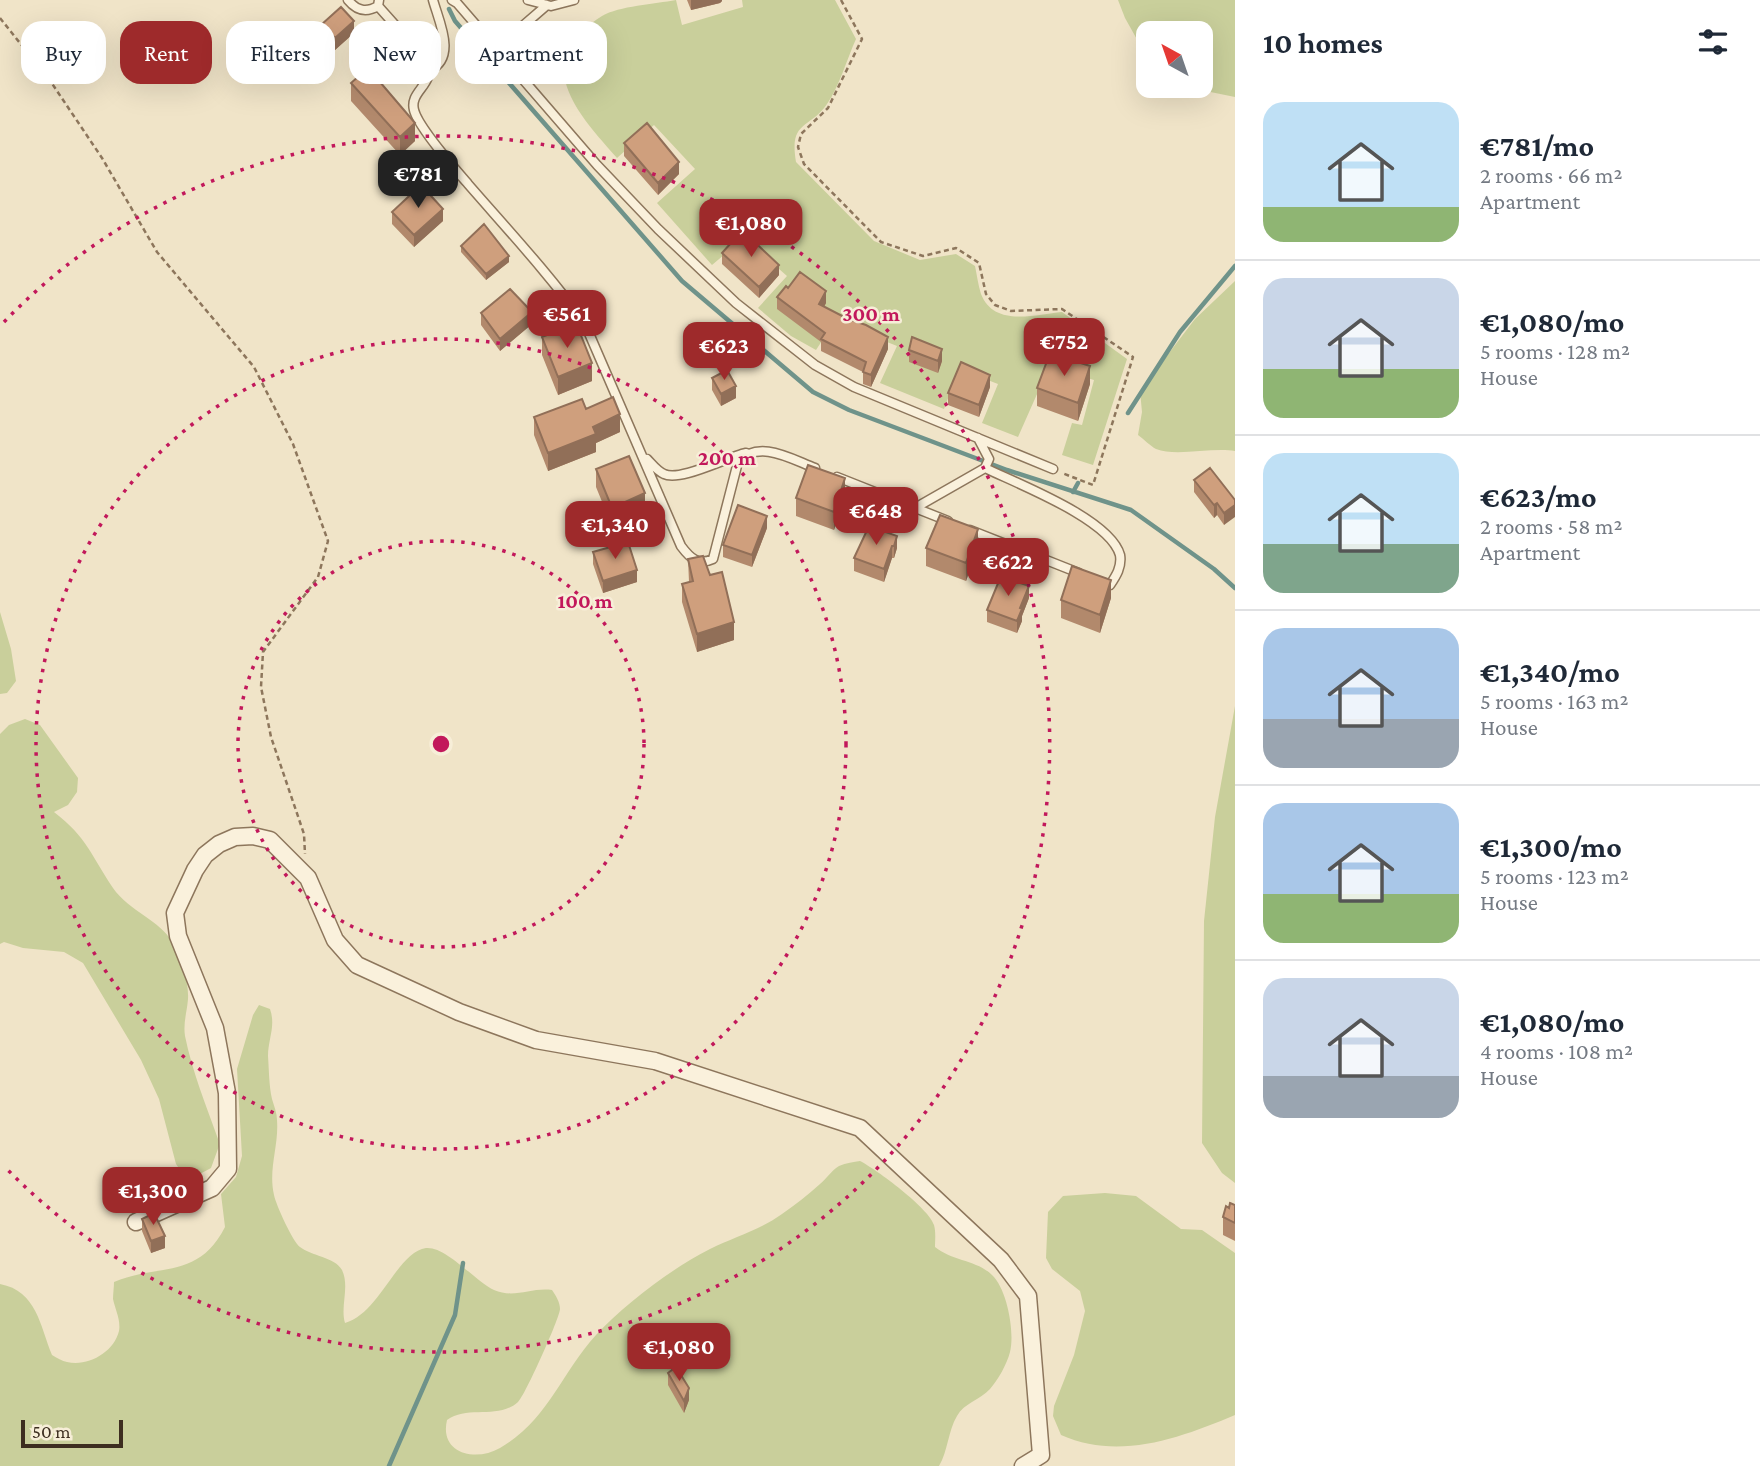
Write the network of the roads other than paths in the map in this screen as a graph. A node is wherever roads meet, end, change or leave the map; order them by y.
1 (348, 0) edge
2 (433, 0) edge
3 (452, 0) edge
4 (528, 0) edge
5 (574, 0) edge
6 (379, 3) edge
7 (547, 5) junction
8 (394, 21) edge
9 (438, 21) edge
10 (472, 21) edge
11 (528, 21) edge
12 (441, 31) edge
13 (441, 60) edge
14 (426, 84) edge
15 (526, 84) edge
16 (978, 438) junction
17 (756, 450) junction
18 (642, 453) junction
19 (986, 465) junction
20 (1053, 469) road end
21 (915, 508) junction
22 (954, 523) edge
23 (967, 529) edge
24 (1084, 575) edge
25 (1097, 580) edge
26 (136, 1222) dead end
27 (1023, 1466) edge

1 - 6 lane
2 - 9 lane
3 - 10 lane
4 - 7 lane
5 - 7 lane
6 - 8 lane
7 - 11 lane
12 - 13 lane
14 - 18 lane
15 - 16 lane
16 - 19 lane
16 - 20 lane
17 - 18 lane
17 - 18 lane
17 - 21 lane
19 - 21 lane
19 - 25 lane
21 - 22 lane
23 - 24 lane
26 - 27 street

